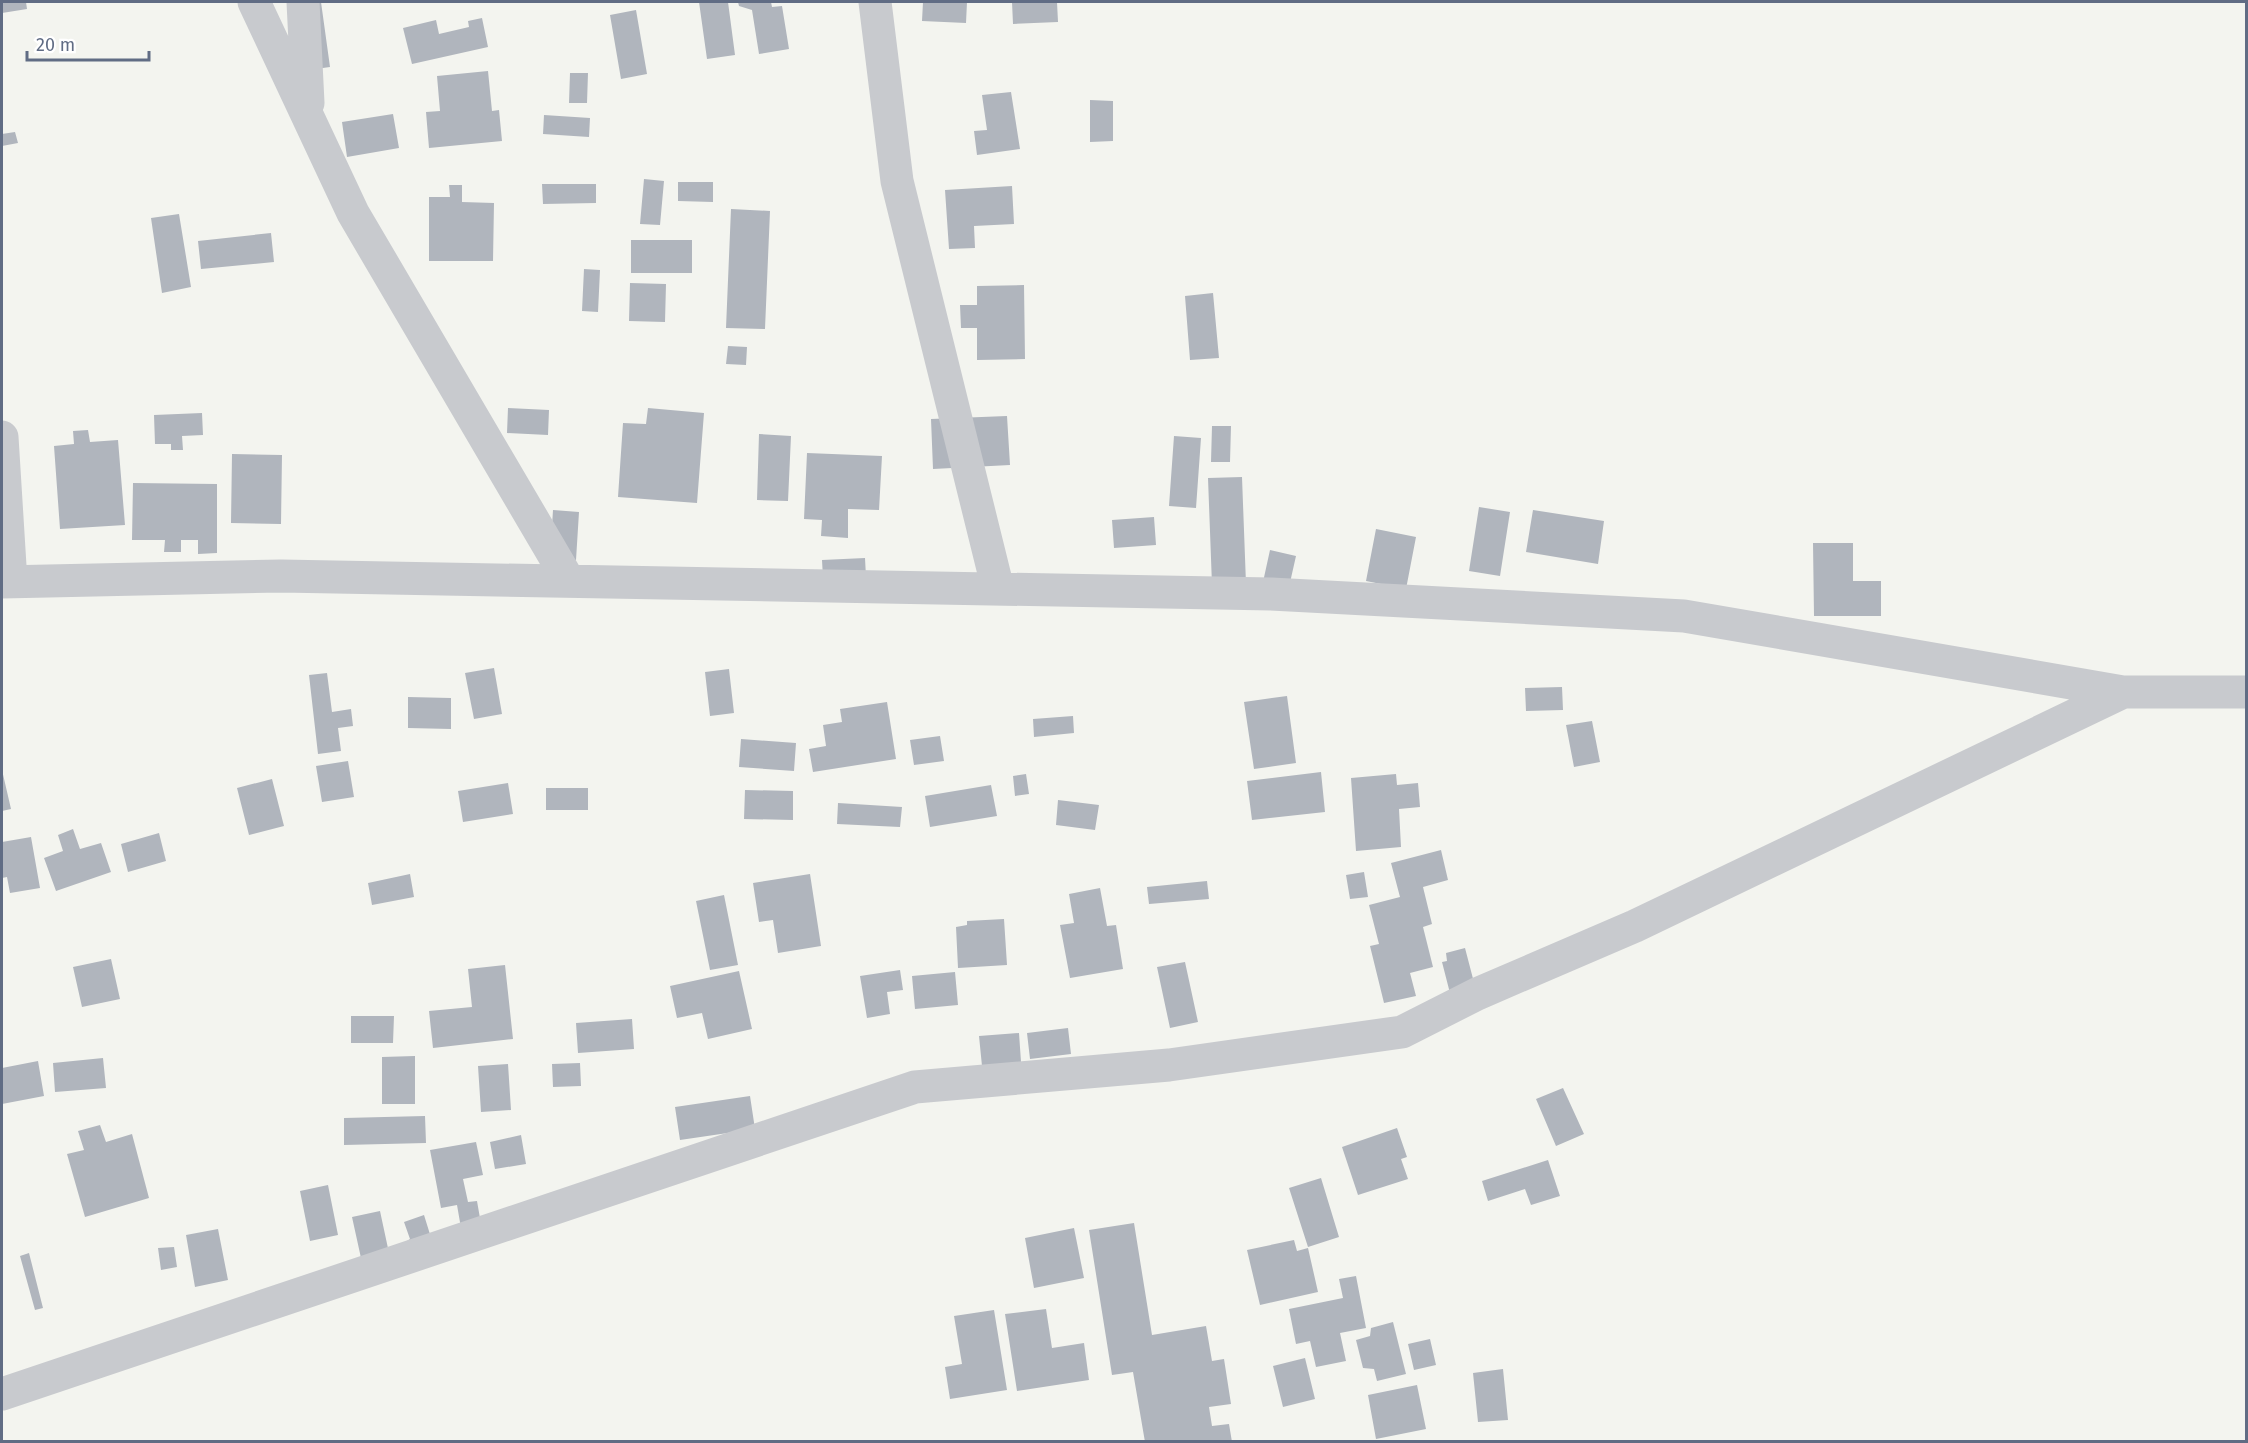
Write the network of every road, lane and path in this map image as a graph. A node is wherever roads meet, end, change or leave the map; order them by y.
1 (254, 2) edge
2 (303, 2) edge
3 (875, 2) edge
4 (309, 119) junction
5 (2, 437) edge
6 (570, 581) junction
7 (6, 582) edge
8 (998, 589) junction
9 (2123, 692) junction
10 (2247, 692) edge
11 (2, 1394) edge

1 - 4 street
2 - 4 street
3 - 8 street
4 - 6 street
5 - 7 street
6 - 7 street
6 - 8 street
8 - 9 street
9 - 10 street
9 - 11 street

